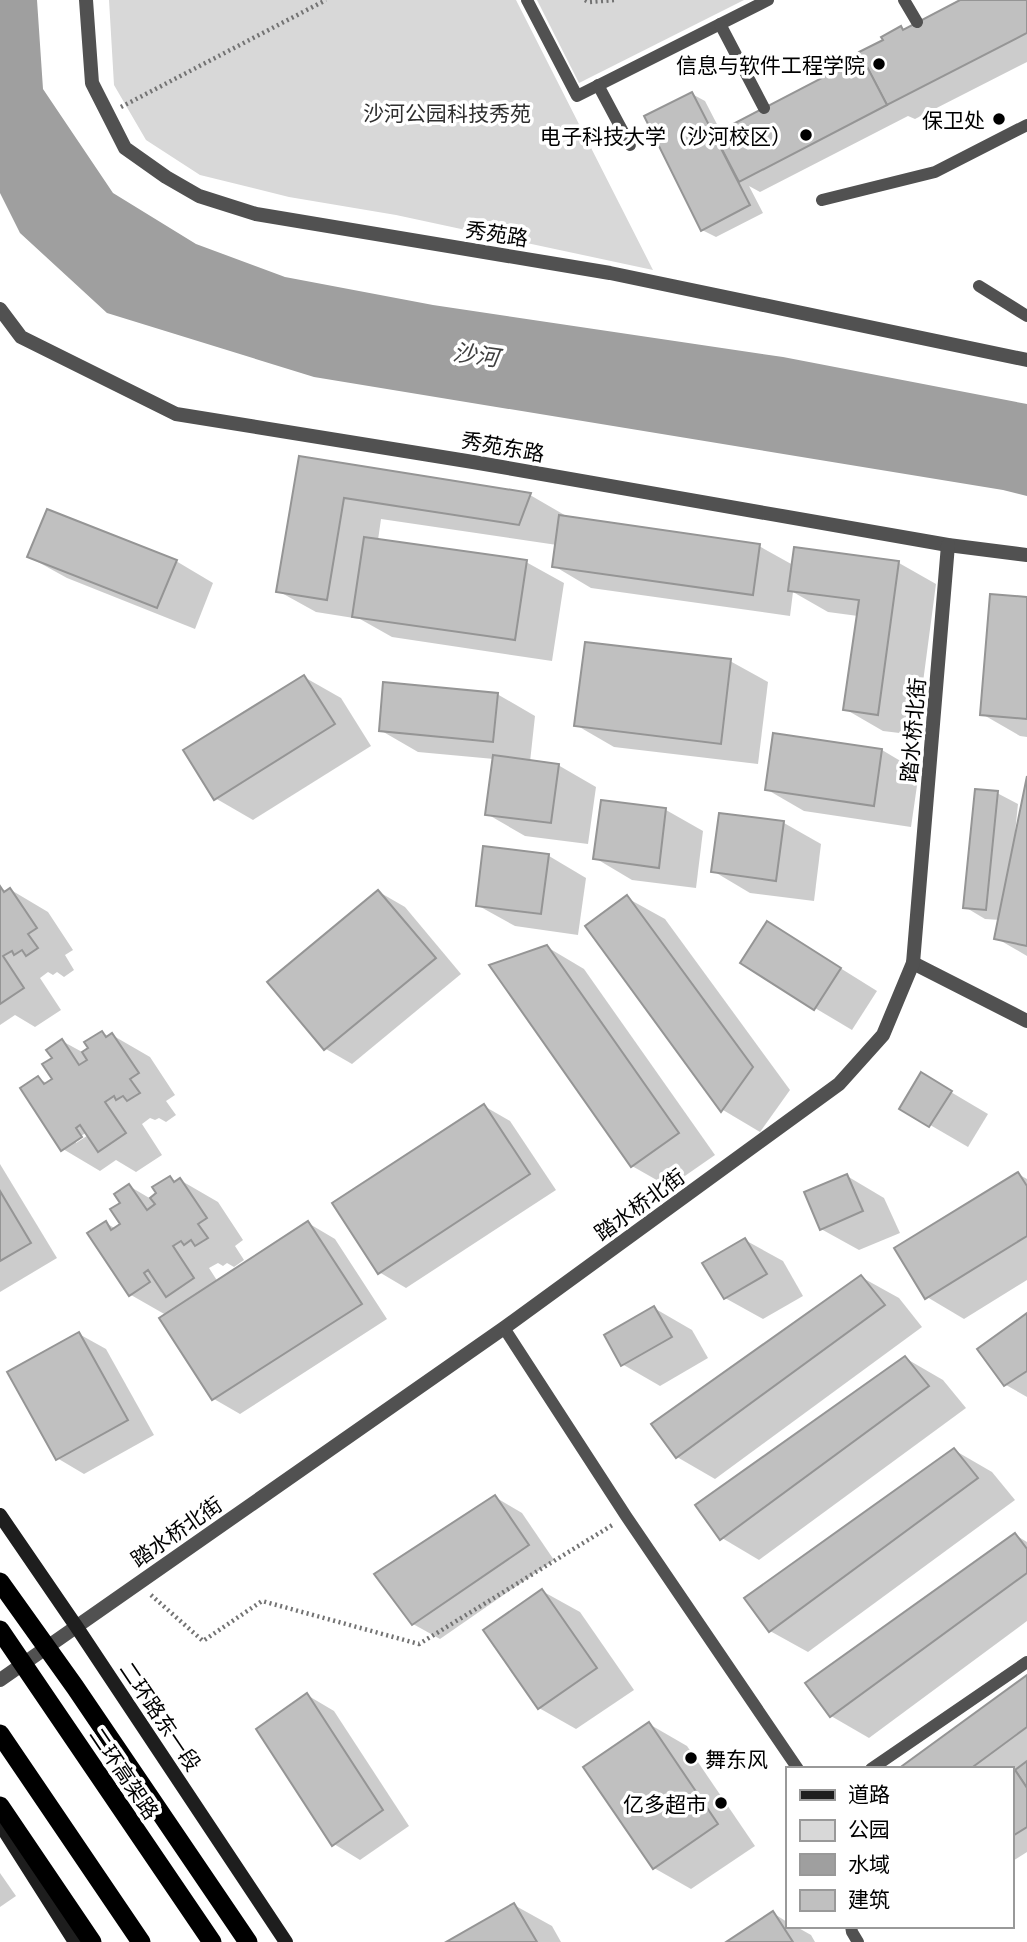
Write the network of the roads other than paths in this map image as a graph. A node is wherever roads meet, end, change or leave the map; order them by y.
1 (86, 0) edge
2 (527, 0) edge
3 (768, 0) edge
4 (904, 0) edge
5 (916, 23) dead end
6 (720, 24) junction
7 (598, 85) junction
8 (764, 107) dead end
9 (1027, 125) edge
10 (630, 145) dead end
11 (822, 200) dead end
12 (979, 286) dead end
13 (0, 309) edge
14 (1027, 316) edge
15 (1027, 360) edge
16 (948, 545) junction
17 (1027, 555) edge
18 (913, 964) junction
19 (1027, 1021) edge
20 (504, 1328) junction
21 (0, 1515) edge
22 (0, 1582) edge
23 (76, 1626) junction
24 (0, 1630) edge
25 (1027, 1662) edge
26 (0, 1680) edge
27 (0, 1734) edge
28 (797, 1767) edge
29 (874, 1767) edge
30 (0, 1806) edge
31 (0, 1824) edge
32 (75, 1942) edge
33 (92, 1942) edge
34 (141, 1942) edge
35 (212, 1942) edge
36 (248, 1942) edge
37 (286, 1942) edge

1 - 15 street, 秀苑路
2 - 7 lane
3 - 6 lane
4 - 5 lane
6 - 7 lane
6 - 8 lane
7 - 10 lane
9 - 11 lane
12 - 14 lane
13 - 16 street, 秀苑东路
16 - 17 street, 秀苑东路
16 - 18 street, 踏水桥北街
18 - 19 street
18 - 20 street, 踏水桥北街
20 - 23 street, 踏水桥北街
20 - 28 lane
21 - 23 main road, 二环路东一段
22 - 36 highway
23 - 26 street, 踏水桥北街
23 - 37 main road, 二环路东一段
24 - 35 highway, 二环高架路
25 - 29 lane
27 - 34 highway
30 - 33 highway
31 - 32 main road

